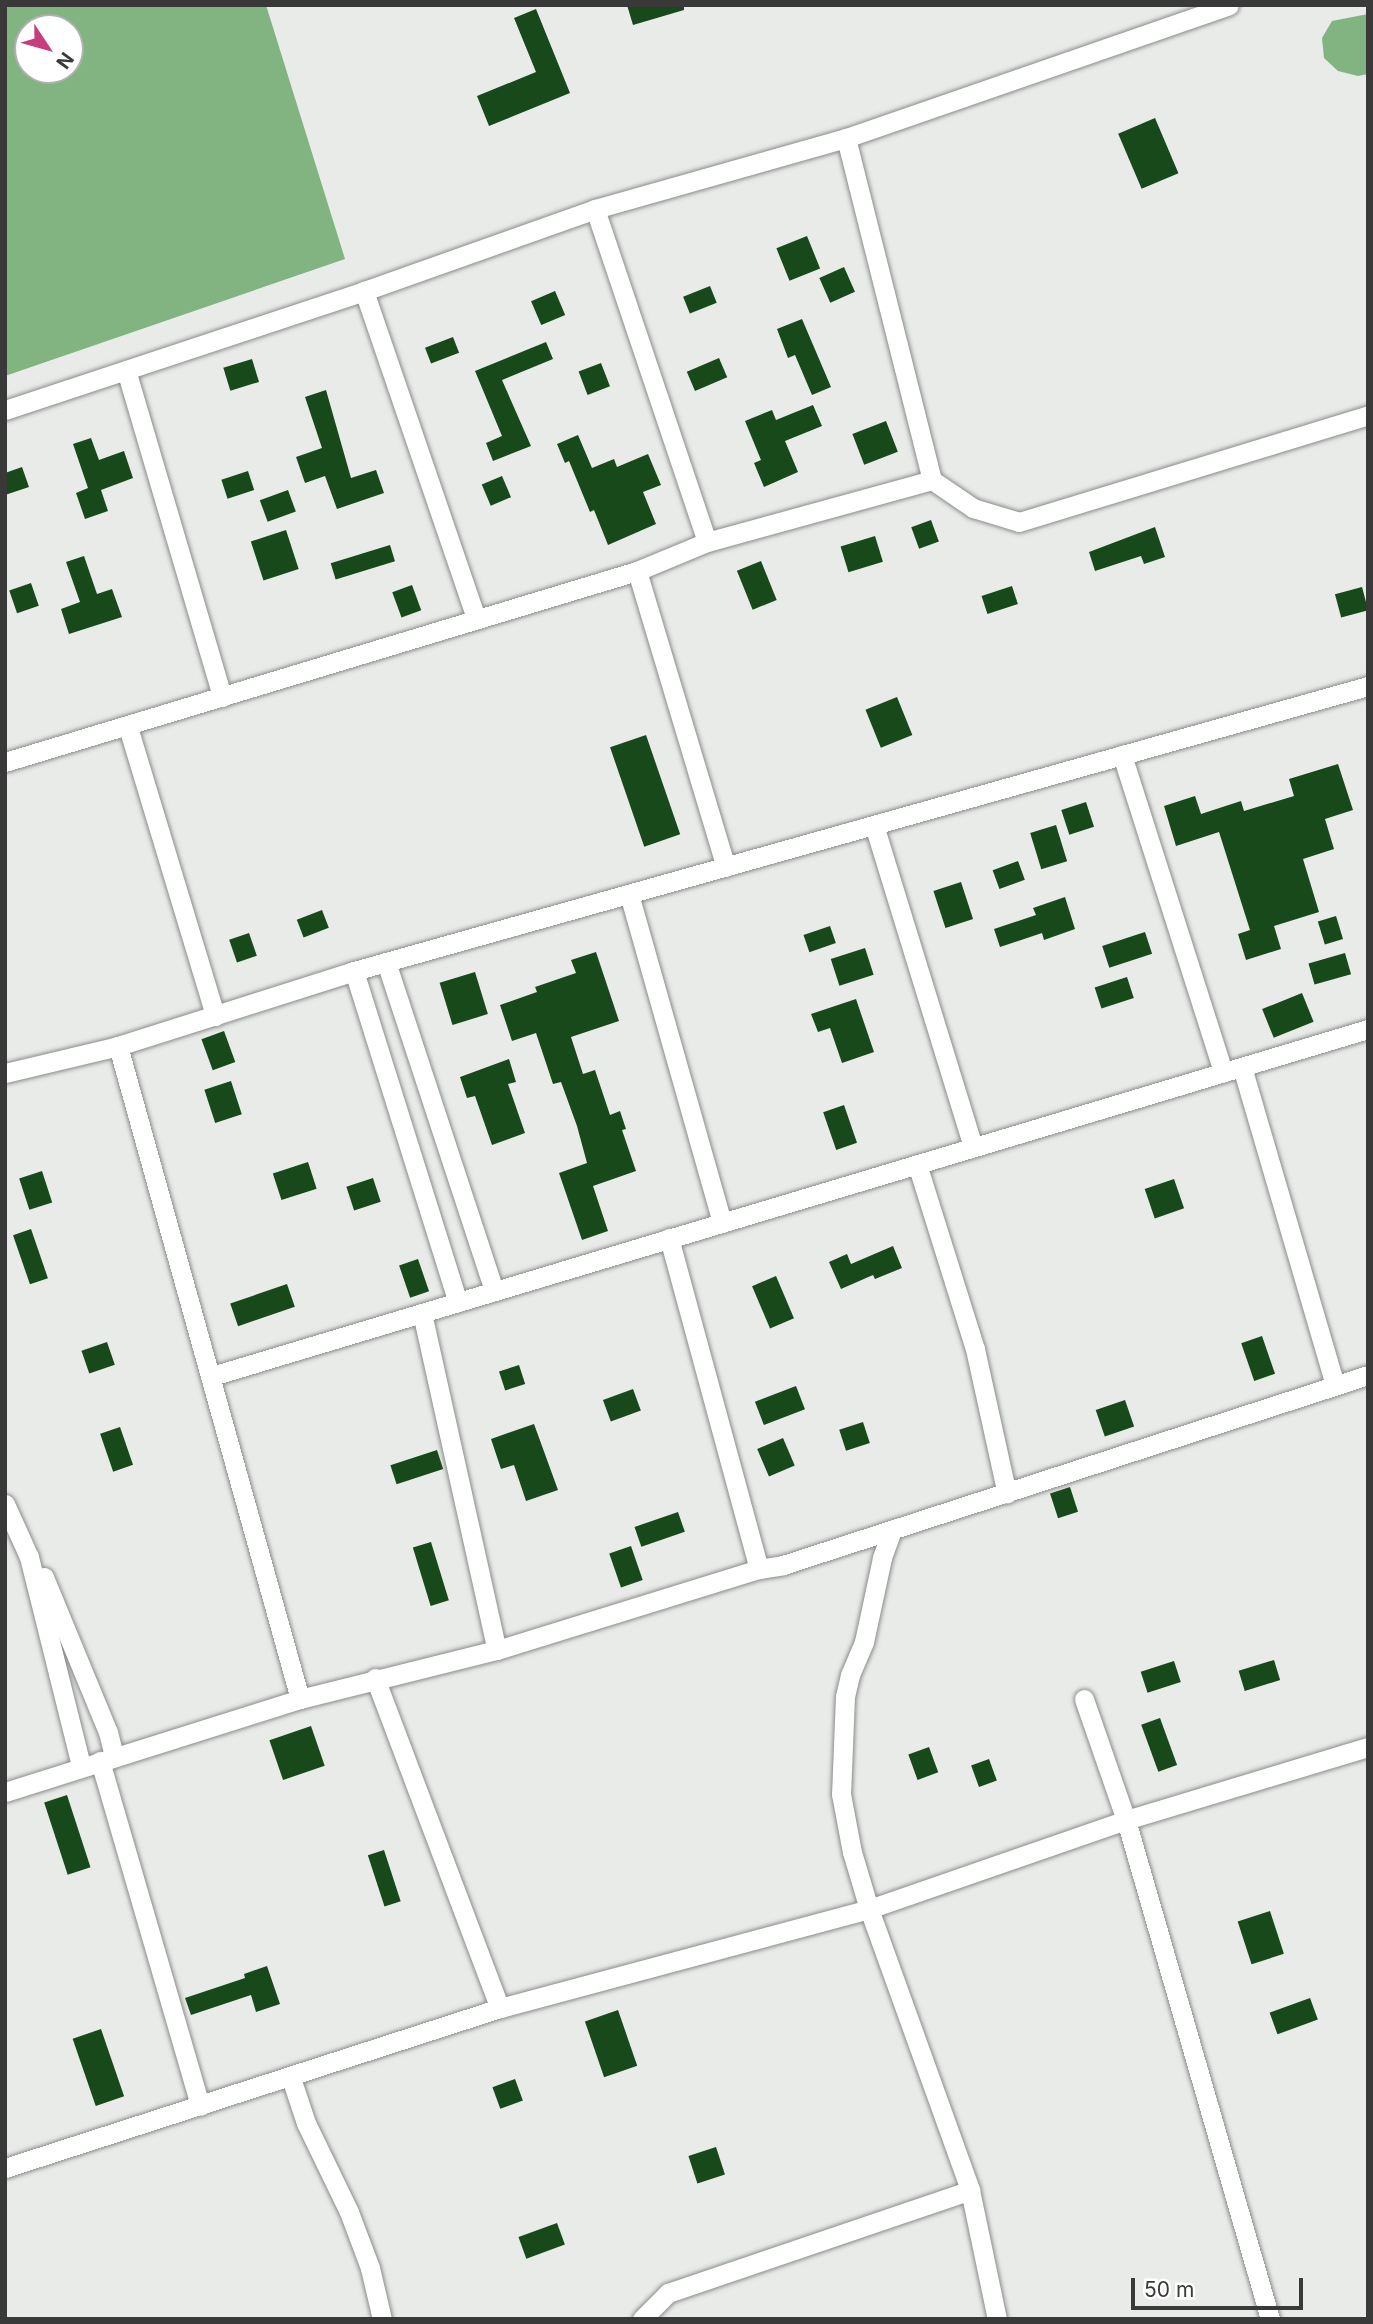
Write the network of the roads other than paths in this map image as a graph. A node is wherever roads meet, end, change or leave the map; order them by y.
1 (1229, 5) edge
2 (846, 138) junction
3 (595, 209) junction
4 (364, 291) junction
5 (126, 370) junction
6 (5, 410) edge
7 (1368, 415) edge
8 (932, 480) junction
9 (707, 542) junction
10 (637, 571) junction
11 (476, 619) junction
12 (1366, 692) edge
13 (222, 697) junction
14 (128, 727) junction
15 (1122, 755) junction
16 (5, 762) edge
17 (874, 825) junction
18 (726, 867) junction
19 (629, 894) junction
20 (386, 962) junction
21 (354, 971) junction
22 (215, 1016) junction
23 (1368, 1029) edge
24 (118, 1046) junction
25 (1233, 1070) junction
26 (5, 1073) edge
27 (973, 1147) junction
28 (917, 1164) junction
29 (722, 1223) junction
30 (669, 1238) junction
31 (494, 1291) junction
32 (458, 1302) junction
33 (422, 1312) junction
34 (1368, 1375) edge
35 (212, 1376) junction
36 (1335, 1385) junction
37 (1007, 1493) junction
38 (5, 1504) edge
39 (892, 1530) junction
40 (29, 1557) junction
41 (760, 1569) junction
42 (497, 1650) junction
43 (375, 1678) junction
44 (300, 1699) junction
45 (1084, 1699) dead end
46 (1368, 1747) edge
47 (98, 1761) junction
48 (5, 1792) edge
49 (1125, 1820) junction
50 (869, 1909) junction
51 (500, 2008) junction
52 (291, 2078) junction
53 (200, 2106) junction
54 (5, 2168) edge
55 (970, 2190) junction
56 (382, 2319) edge
57 (642, 2319) edge
58 (998, 2319) edge
59 (1270, 2319) edge

1 - 2 street
2 - 3 street
2 - 8 street
3 - 4 street
3 - 9 street
4 - 5 street
4 - 11 street
5 - 6 street
5 - 13 street
7 - 8 street
8 - 9 street
9 - 10 street
10 - 11 street
10 - 18 street
11 - 13 street
12 - 15 street
13 - 14 street
14 - 16 street
14 - 22 street
15 - 17 street
15 - 25 street
17 - 18 street
17 - 27 street
18 - 19 street
19 - 20 street
19 - 29 street
20 - 21 street
20 - 31 street
21 - 22 street
21 - 32 street
22 - 24 street
23 - 25 street
24 - 26 street
24 - 35 street
25 - 27 street
25 - 36 street
27 - 28 street
28 - 29 street
28 - 37 street
29 - 30 street
30 - 31 street
30 - 41 street
31 - 32 street
32 - 33 street
33 - 35 street
33 - 42 street
34 - 36 street
35 - 44 street
36 - 37 street
37 - 39 street
38 - 40 street
39 - 41 street
39 - 50 street
40 - 47 street
40 - 47 street
41 - 42 street
42 - 43 street
43 - 44 street
43 - 51 street
44 - 47 street
45 - 49 street
46 - 49 street
47 - 48 street
47 - 53 street
49 - 50 street
49 - 59 street
50 - 51 street
50 - 55 street
51 - 52 street
52 - 53 street
52 - 56 street
53 - 54 street
55 - 57 street
55 - 58 street

